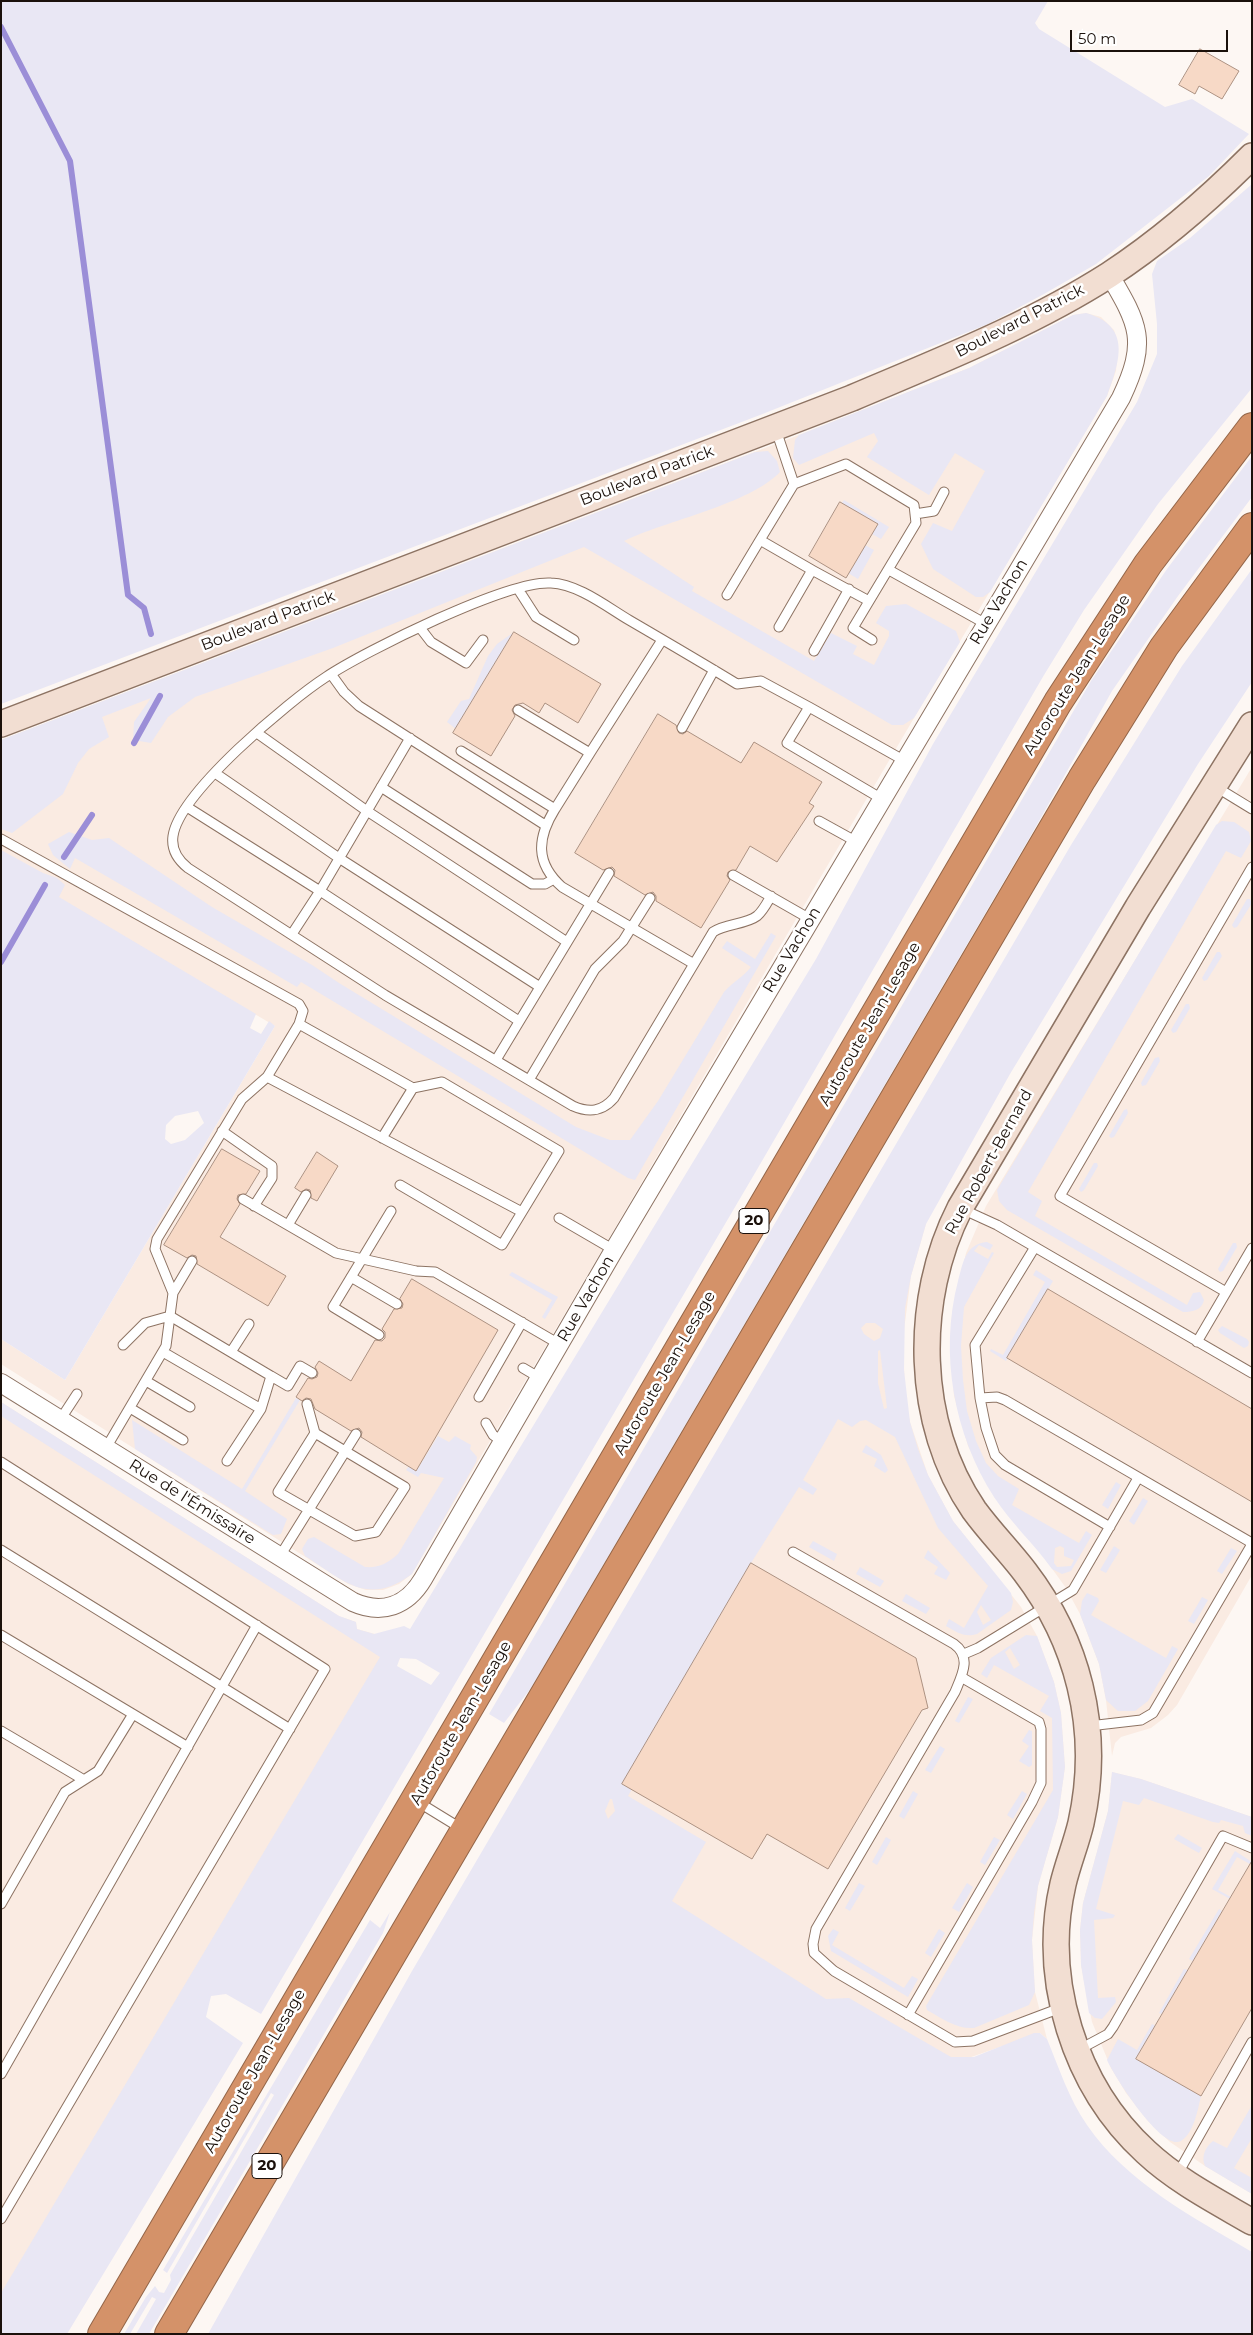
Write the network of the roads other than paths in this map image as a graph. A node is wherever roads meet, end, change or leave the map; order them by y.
1 (1252, 156) edge
2 (1110, 274) junction
3 (775, 427) junction
4 (1252, 427) edge
5 (794, 484) junction
6 (944, 492) dead end
7 (915, 514) junction
8 (1252, 527) edge
9 (760, 540) junction
10 (812, 570) junction
11 (889, 570) junction
12 (518, 589) junction
13 (849, 589) junction
14 (727, 595) dead end
15 (870, 601) junction
16 (986, 624) junction
17 (779, 626) dead end
18 (421, 629) junction
19 (483, 640) dead end
20 (574, 640) dead end
21 (662, 640) junction
22 (872, 640) dead end
23 (814, 651) dead end
24 (714, 670) junction
25 (331, 674) junction
26 (809, 707) junction
27 (518, 710) dead end
28 (1, 724) edge
29 (1252, 725) edge
30 (682, 728) dead end
31 (257, 733) junction
32 (410, 738) junction
33 (461, 751) dead end
34 (590, 753) junction
35 (905, 761) junction
36 (215, 773) junction
37 (1213, 786) junction
38 (381, 787) junction
39 (882, 799) junction
40 (187, 807) junction
41 (554, 809) junction
42 (1252, 809) edge
43 (367, 811) junction
44 (820, 820) dead end
45 (545, 825) junction
46 (1, 839) edge
47 (857, 842) junction
48 (339, 858) junction
49 (1252, 867) edge
50 (608, 873) dead end
51 (733, 874) dead end
52 (554, 879) junction
53 (320, 891) junction
54 (771, 896) junction
55 (650, 898) dead end
56 (590, 903) junction
57 (810, 919) junction
58 (633, 928) junction
59 (292, 934) junction
60 (567, 942) junction
61 (694, 964) junction
62 (540, 987) junction
63 (520, 1022) junction
64 (299, 1024) junction
65 (496, 1060) junction
66 (268, 1077) junction
67 (529, 1080) junction
68 (413, 1088) junction
69 (222, 1131) junction
70 (382, 1138) junction
71 (400, 1185) dead end
72 (306, 1194) dead end
73 (243, 1200) dead end
74 (254, 1206) junction
75 (960, 1208) junction
76 (391, 1211) dead end
77 (522, 1212) junction
78 (559, 1218) dead end
79 (288, 1226) junction
80 (1034, 1247) junction
81 (1252, 1248) edge
82 (614, 1250) junction
83 (362, 1259) junction
84 (192, 1261) dead end
85 (351, 1276) junction
86 (1226, 1292) junction
87 (173, 1294) junction
88 (397, 1304) dead end
89 (170, 1316) junction
90 (522, 1322) junction
91 (249, 1324) dead end
92 (379, 1335) dead end
93 (1197, 1342) junction
94 (559, 1344) junction
95 (123, 1345) dead end
96 (163, 1352) junction
97 (231, 1352) junction
98 (523, 1368) dead end
99 (312, 1372) dead end
100 (1252, 1373) edge
101 (271, 1376) junction
102 (540, 1378) junction
103 (146, 1381) junction
104 (1, 1383) edge
105 (77, 1394) dead end
106 (479, 1397) dead end
107 (980, 1398) junction
108 (307, 1404) dead end
109 (190, 1406) dead end
110 (130, 1408) junction
111 (261, 1409) junction
112 (60, 1420) junction
113 (486, 1423) dead end
114 (315, 1433) junction
115 (356, 1434) dead end
116 (183, 1440) dead end
117 (503, 1442) junction
118 (106, 1448) junction
119 (346, 1451) junction
120 (227, 1461) dead end
121 (1, 1462) edge
122 (1138, 1478) junction
123 (309, 1510) junction
124 (1110, 1527) junction
125 (1252, 1543) edge
126 (1, 1550) edge
127 (793, 1552) dead end
128 (280, 1556) junction
129 (1048, 1606) junction
130 (387, 1608) joint
131 (257, 1625) junction
132 (1, 1635) edge
133 (964, 1654) junction
134 (962, 1677) junction
135 (222, 1686) junction
136 (133, 1714) junction
137 (1087, 1726) junction
138 (290, 1728) junction
139 (1, 1731) edge
140 (188, 1747) junction
141 (84, 1780) junction
142 (416, 1801) junction
143 (464, 1831) junction
144 (1252, 1848) edge
145 (3, 1898) edge
146 (1063, 2007) junction
147 (908, 2015) junction
148 (1252, 2042) edge
149 (1077, 2050) junction
150 (1, 2074) edge
151 (1177, 2176) junction
152 (1, 2219) edge
153 (1252, 2222) edge
154 (102, 2334) edge
155 (169, 2334) edge

1 - 2 street, Boulevard Patrick
2 - 3 street, Boulevard Patrick
2 - 16 street, Rue Vachon
3 - 5 lane
3 - 28 street, Boulevard Patrick
4 - 142 highway, Autoroute Jean-Lesage / 20
5 - 7 lane
5 - 9 lane
6 - 7 lane
7 - 11 lane
8 - 143 highway, 20
9 - 10 lane
9 - 14 lane
10 - 13 lane
10 - 17 lane
11 - 15 lane
11 - 16 lane
12 - 18 lane
12 - 20 lane
12 - 21 lane
13 - 15 lane
13 - 23 lane
15 - 22 lane
16 - 35 street, Rue Vachon
18 - 19 lane
18 - 25 lane
21 - 24 lane
21 - 34 lane
24 - 26 lane
24 - 30 lane
25 - 31 lane
25 - 32 lane
26 - 35 lane
26 - 39 lane
27 - 34 lane
29 - 37 street, Rue Robert-Bernard
31 - 36 lane
31 - 43 lane
32 - 38 lane
32 - 45 lane
33 - 41 lane
34 - 41 lane
35 - 39 street, Rue Vachon
36 - 40 lane
36 - 48 lane
37 - 42 lane
37 - 75 street, Rue Robert-Bernard
38 - 43 lane
38 - 52 lane
39 - 47 street, Rue Vachon
40 - 53 lane
40 - 59 lane
41 - 45 lane
43 - 48 lane
43 - 60 lane
44 - 47 lane
45 - 52 lane
46 - 64 lane
47 - 57 street, Rue Vachon
48 - 53 lane
48 - 62 lane
49 - 86 lane
50 - 56 lane
51 - 54 lane
52 - 56 lane
53 - 59 lane
53 - 63 lane
54 - 57 lane
54 - 61 lane
55 - 58 lane
56 - 58 lane
56 - 60 lane
57 - 82 street, Rue Vachon
58 - 61 lane
58 - 67 lane
59 - 65 lane
60 - 62 lane
61 - 67 lane
62 - 63 lane
63 - 65 lane
64 - 66 lane
64 - 68 lane
65 - 67 lane
66 - 69 lane
66 - 70 lane
68 - 70 lane
68 - 77 lane
69 - 74 lane
69 - 87 lane
70 - 77 lane
71 - 77 lane
72 - 79 lane
73 - 74 lane
74 - 79 lane
75 - 80 lane
75 - 129 street, Rue Robert-Bernard
76 - 83 lane
78 - 82 lane
79 - 83 lane
80 - 93 lane
80 - 107 lane
81 - 86 lane
82 - 94 street, Rue Vachon
83 - 85 lane
83 - 90 lane
84 - 87 lane
85 - 88 lane
85 - 92 lane
86 - 93 lane
87 - 89 lane
89 - 95 lane
89 - 96 lane
89 - 97 lane
90 - 94 lane
90 - 106 lane
91 - 97 lane
93 - 100 lane
94 - 102 street, Rue Vachon
96 - 103 lane
96 - 111 lane
97 - 101 lane
98 - 102 lane
99 - 101 lane
101 - 111 lane
102 - 117 street, Rue Vachon
103 - 109 lane
103 - 110 lane
104 - 112 street, Rue de l'Émissaire
105 - 112 lane
107 - 122 lane
107 - 124 lane
108 - 114 lane
110 - 116 lane
110 - 118 lane
111 - 120 lane
112 - 118 street, Rue de l'Émissaire
113 - 117 lane
114 - 119 lane
114 - 123 lane
115 - 119 lane
117 - 130 street, Rue Vachon
118 - 128 street, Rue de l'Émissaire
119 - 123 lane
119 - 123 lane
121 - 131 lane
122 - 124 lane
122 - 125 lane
123 - 128 lane
124 - 129 lane
125 - 137 lane
126 - 135 lane
127 - 133 lane
128 - 130 street, Rue de l'Émissaire
129 - 133 lane
129 - 137 street, Rue Robert-Bernard
131 - 135 lane
131 - 138 lane
132 - 136 lane
133 - 134 lane
134 - 147 lane
134 - 147 lane
135 - 138 lane
135 - 140 lane
136 - 140 lane
136 - 141 lane
137 - 146 street, Rue Robert-Bernard
138 - 152 lane
139 - 141 lane
140 - 150 lane
141 - 145 lane
142 - 143 lane
142 - 154 highway, Autoroute Jean-Lesage / 20
143 - 155 highway, 20
144 - 149 lane
146 - 147 lane
146 - 149 street, Rue Robert-Bernard
148 - 151 lane
149 - 151 street, Rue Robert-Bernard
151 - 153 street, Rue Robert-Bernard

